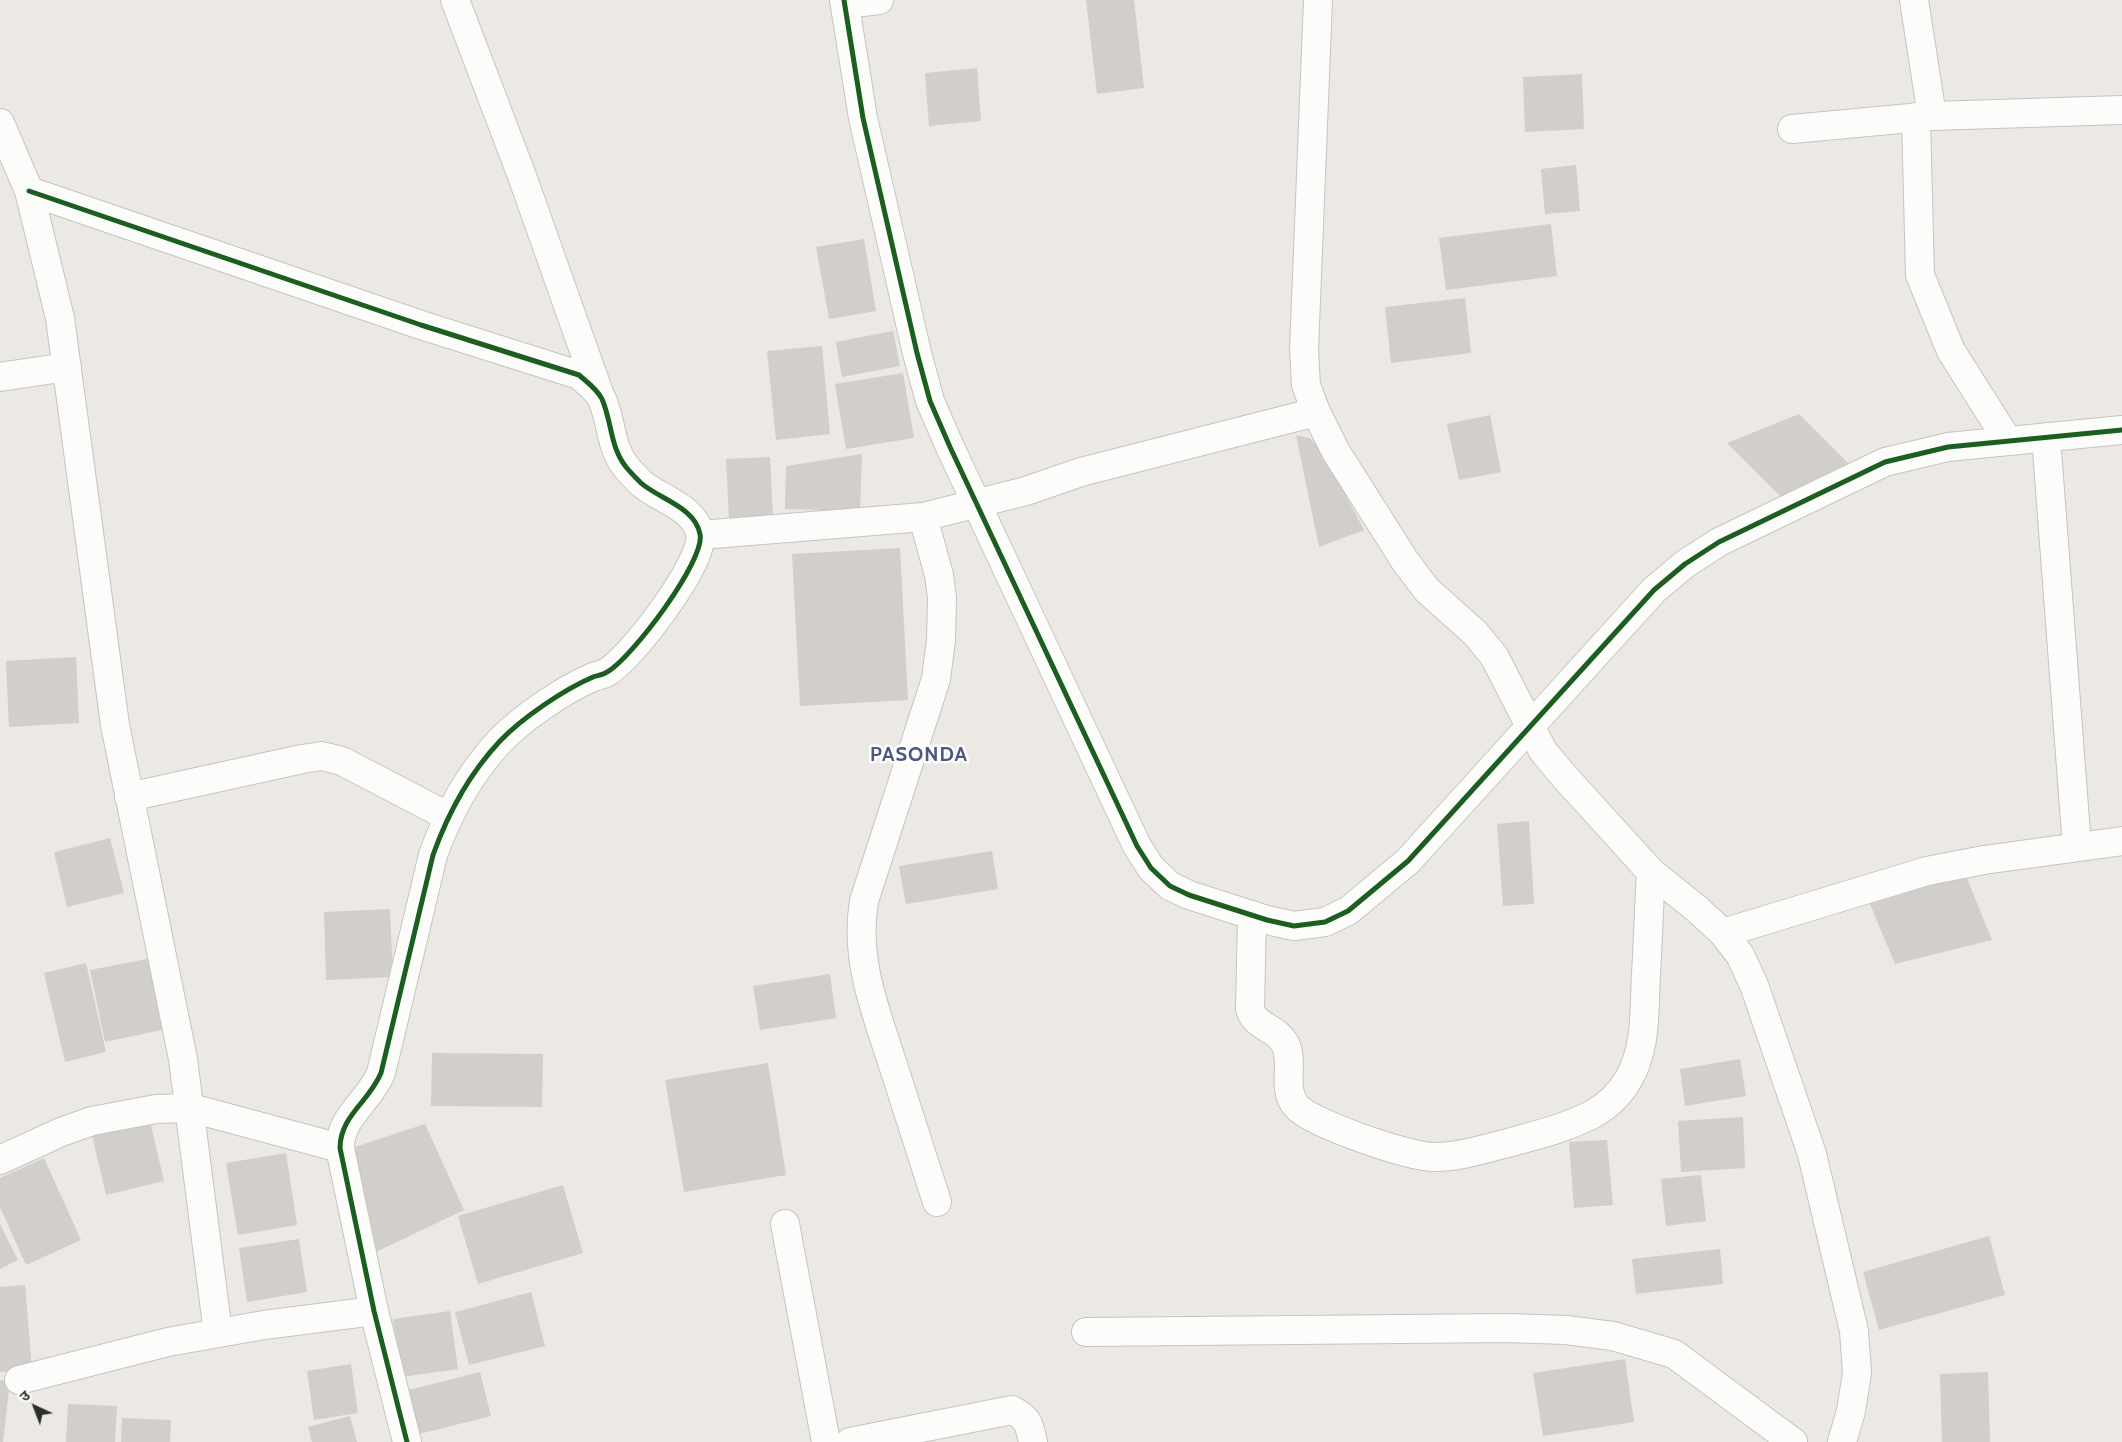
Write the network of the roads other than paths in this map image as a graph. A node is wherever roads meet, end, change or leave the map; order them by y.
1 (455, 0) edge
2 (879, 0) edge
3 (1318, 0) edge
4 (1914, 0) edge
5 (845, 2) edge
6 (2122, 110) edge
7 (1924, 116) junction
8 (0, 123) edge
9 (1792, 129) dead end
10 (29, 191) junction
11 (67, 368) junction
12 (0, 377) edge
13 (602, 399) junction
14 (1316, 412) junction
15 (2122, 430) edge
16 (2046, 438) junction
17 (2008, 441) junction
18 (977, 505) junction
19 (923, 517) junction
20 (701, 535) junction
21 (1530, 727) junction
22 (129, 797) junction
23 (448, 817) junction
24 (2122, 841) edge
25 (2076, 847) junction
26 (1651, 872) junction
27 (1252, 915) junction
28 (1723, 933) junction
29 (191, 1108) junction
30 (340, 1148) junction
31 (0, 1160) edge
32 (937, 1202) dead end
33 (786, 1224) dead end
34 (374, 1311) junction
35 (1086, 1332) dead end
36 (218, 1334) junction
37 (19, 1380) dead end
38 (408, 1442) edge
39 (826, 1442) edge
40 (850, 1442) edge
41 (1033, 1442) edge
42 (1793, 1442) edge
43 (1842, 1442) edge

1 - 13 street
2 - 5 street
3 - 14 street
4 - 7 street
5 - 18 street
6 - 7 street
7 - 9 street
7 - 17 street
8 - 10 street
10 - 11 street
10 - 13 street
11 - 12 street
11 - 22 street
13 - 20 street
14 - 18 street
14 - 21 street
15 - 16 street
16 - 17 street
16 - 25 street
17 - 21 street
18 - 19 street
18 - 27 street
19 - 20 street
19 - 32 street
20 - 23 street
21 - 26 street
21 - 27 street
22 - 23 street
22 - 29 street
23 - 30 street
24 - 25 street
25 - 28 street
26 - 27 street
26 - 28 street
28 - 43 street
29 - 30 street
29 - 31 street
29 - 36 street
30 - 34 street
33 - 39 street
34 - 36 street
34 - 38 street
35 - 42 street
36 - 37 street
40 - 41 street

